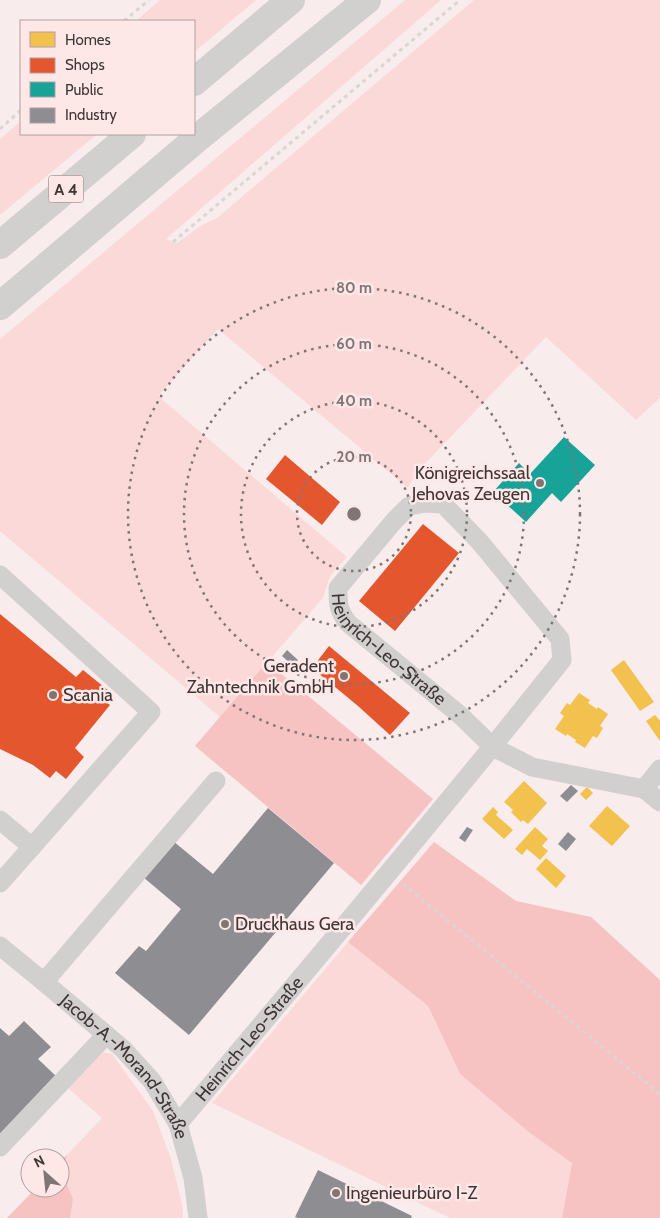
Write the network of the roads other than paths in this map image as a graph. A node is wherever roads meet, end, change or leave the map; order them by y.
1 (291, 0) edge
2 (367, 0) edge
3 (195, 81) edge
4 (131, 135) edge
5 (0, 245) edge
6 (0, 306) edge
7 (0, 575) edge
8 (493, 747) junction
9 (660, 769) edge
10 (216, 781) dead end
11 (644, 788) junction
12 (660, 802) edge
13 (0, 820) edge
14 (32, 846) junction
15 (0, 883) edge
16 (0, 946) edge
17 (44, 982) junction
18 (106, 1035) junction
19 (178, 1124) junction
20 (0, 1147) edge
21 (198, 1218) edge

1 - 3 highway
2 - 6 highway, A 4
4 - 5 highway, A 4
7 - 14 street
8 - 8 street, Heinrich-Leo-Straße
8 - 11 street
8 - 19 street, Heinrich-Leo-Straße
9 - 11 street
10 - 17 street
11 - 12 street
13 - 14 street
14 - 15 street
16 - 17 street, Jacob-A.-Morand-Straße
17 - 18 street, Jacob-A.-Morand-Straße
18 - 19 street, Jacob-A.-Morand-Straße
18 - 20 street
19 - 21 street, Jacob-A.-Morand-Straße

